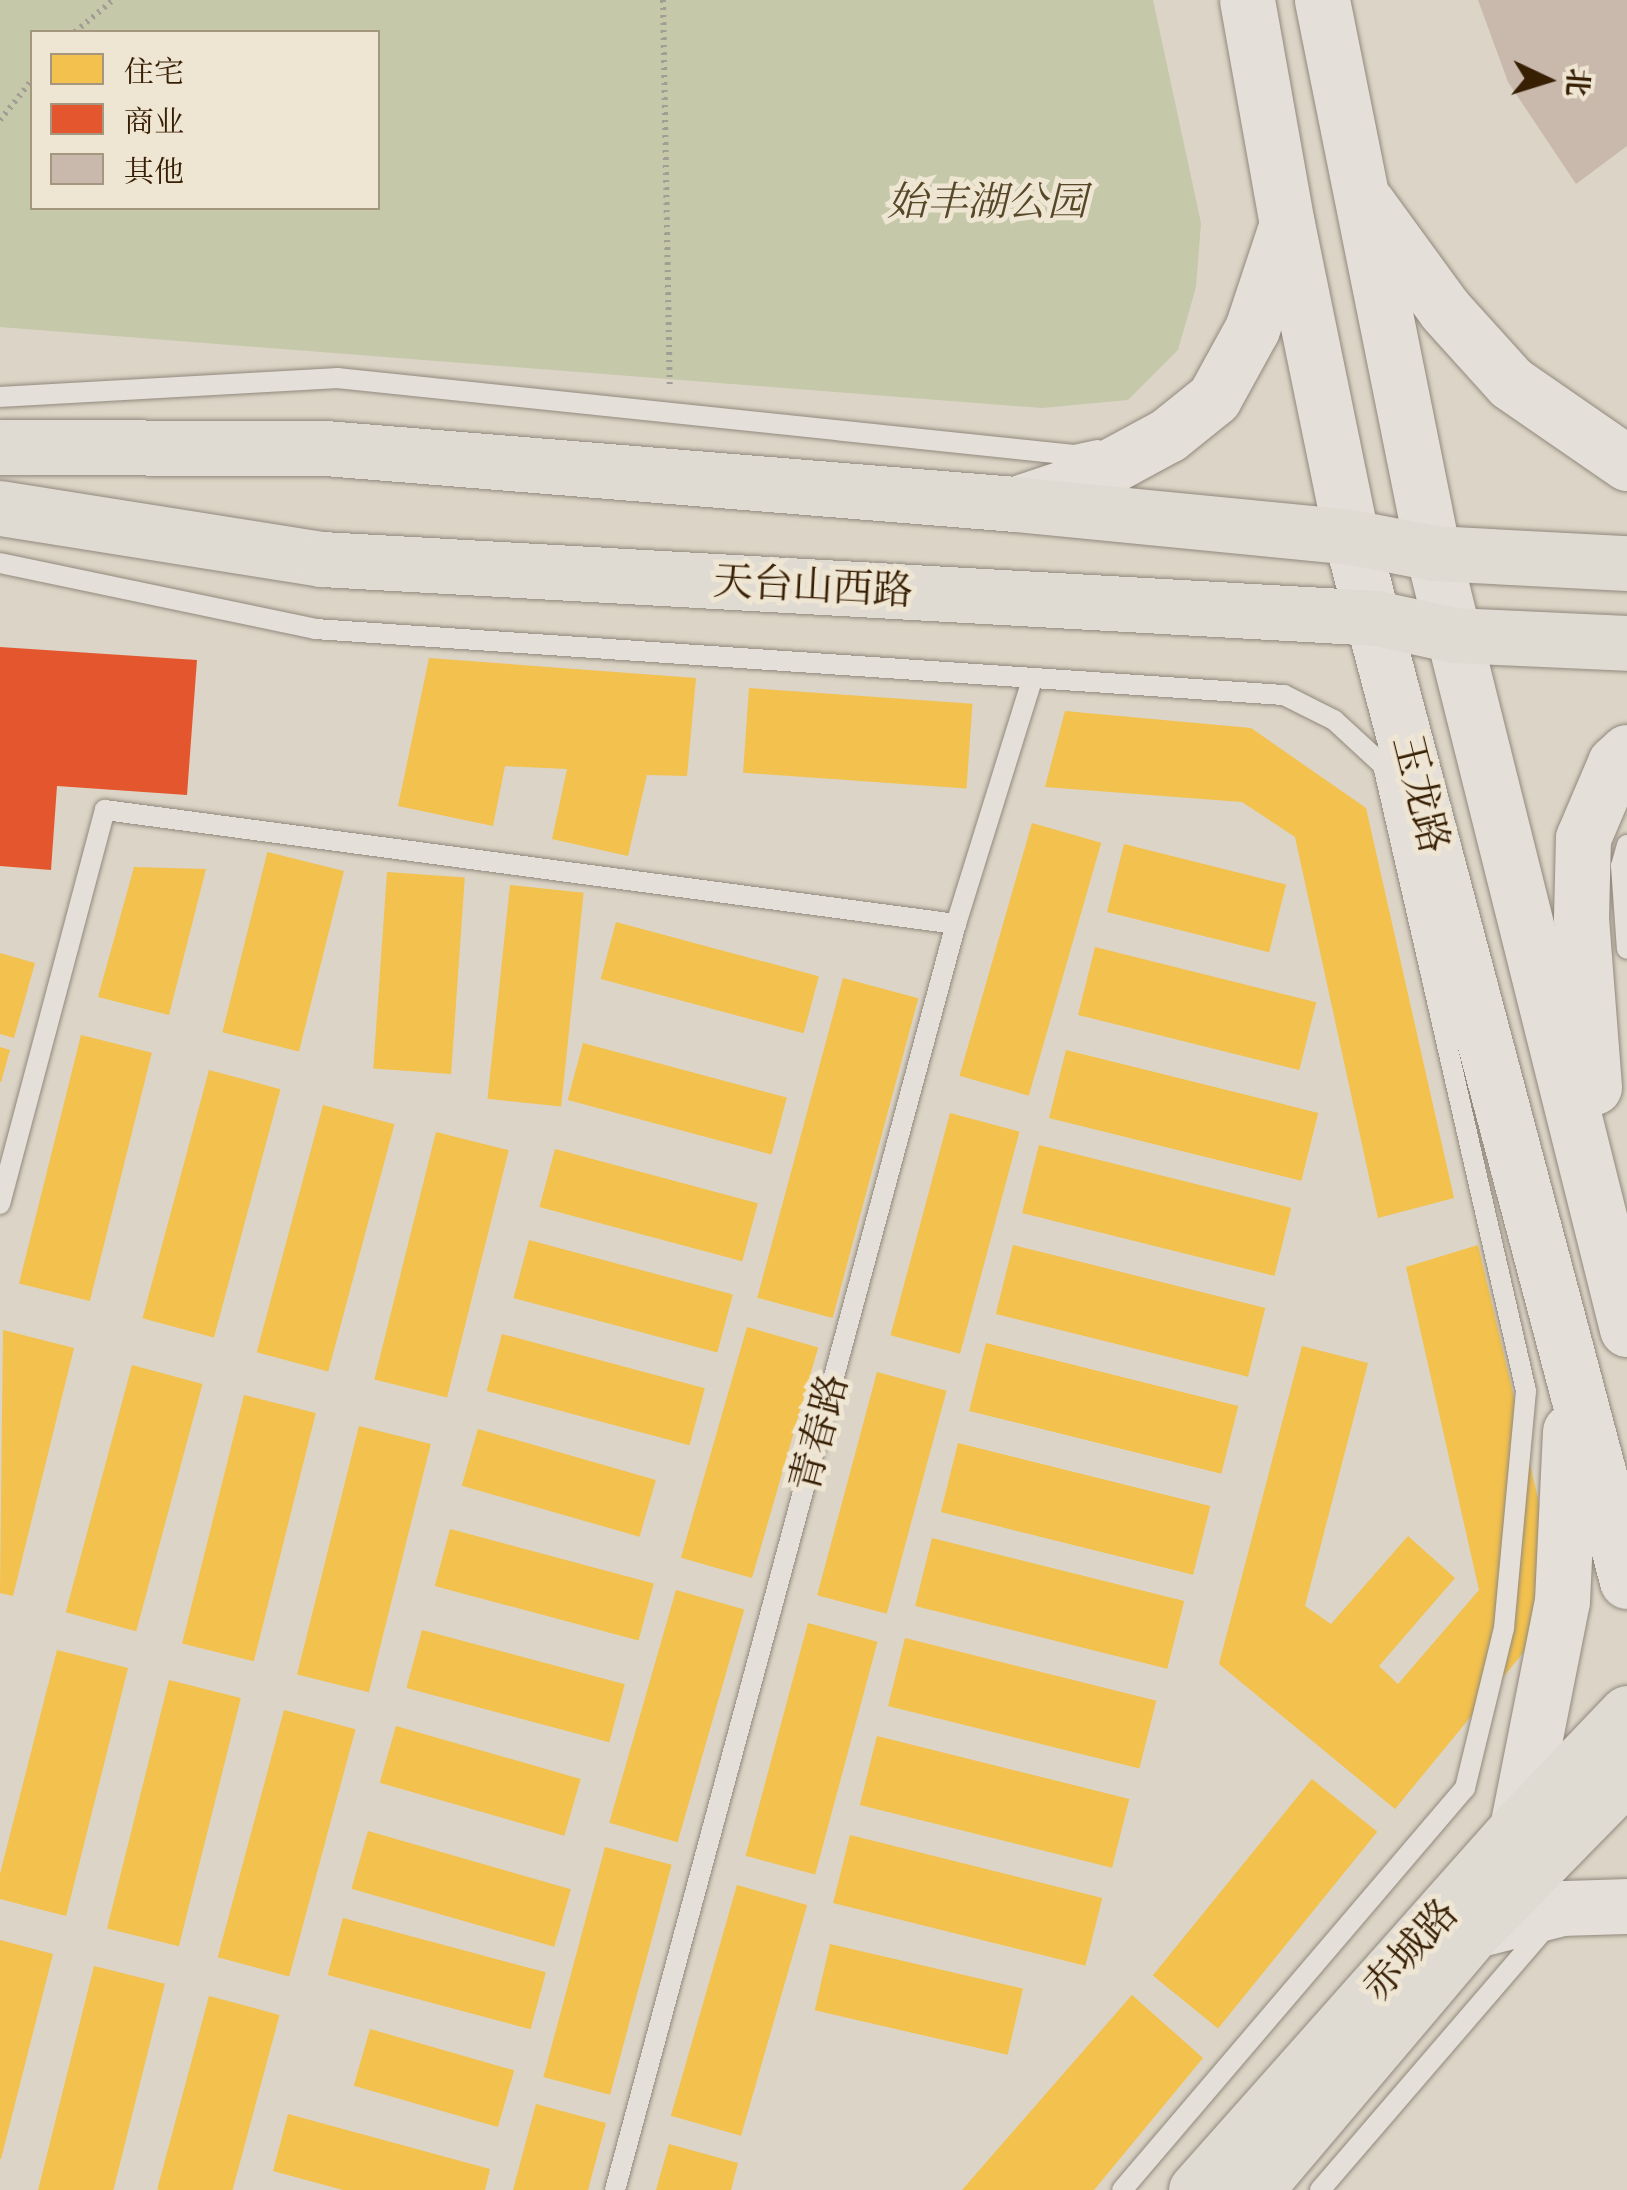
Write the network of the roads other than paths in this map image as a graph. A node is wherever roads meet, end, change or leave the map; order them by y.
1 (1247, 0) edge
2 (1322, 0) edge
3 (1356, 189) junction
4 (1287, 224) junction
5 (0, 397) edge
6 (1168, 435) junction
7 (0, 446) edge
8 (1626, 462) edge
9 (1015, 504) junction
10 (0, 508) edge
11 (1351, 537) junction
12 (1433, 553) junction
13 (0, 562) edge
14 (1627, 563) edge
15 (1376, 618) junction
16 (1453, 635) junction
17 (1627, 644) edge
18 (1032, 680) junction
19 (1627, 752) edge
20 (1627, 845) edge
21 (956, 924) junction
22 (1627, 949) edge
23 (0, 1204) edge
24 (1605, 1239) junction
25 (1627, 1330) edge
26 (1572, 1383) junction
27 (1627, 1581) edge
28 (1627, 1713) edge
29 (1627, 1775) edge
30 (1517, 1828) junction
31 (1627, 1906) edge
32 (1562, 1908) junction
33 (1475, 1930) junction
34 (615, 2190) edge
35 (1122, 2190) edge
36 (1196, 2190) edge
37 (1255, 2190) edge
38 (1320, 2190) edge

1 - 4 main road, 玉龙路
2 - 3 main road, 玉龙路
3 - 8 main road
3 - 12 main road, 玉龙路
4 - 6 main road
4 - 11 main road, 玉龙路
5 - 6 lane
6 - 9 main road
7 - 9 main road
9 - 11 main road
10 - 15 main road, 天台山西路
11 - 12 main road
11 - 15 main road, 玉龙路
12 - 14 main road
12 - 16 main road, 玉龙路
13 - 18 lane
15 - 16 main road, 天台山西路
15 - 26 main road, 玉龙路
16 - 17 main road, 天台山西路
16 - 24 main road, 玉龙路
18 - 21 lane, 青春路
18 - 35 lane
19 - 24 main road
20 - 22 lane
21 - 23 lane
21 - 34 lane, 青春路
24 - 25 main road, 玉龙路
26 - 27 main road, 玉龙路
26 - 30 main road
28 - 30 main road, 赤城路
29 - 33 main road, 赤城路
30 - 36 main road, 赤城路
31 - 32 main road
32 - 33 main road
32 - 38 lane
33 - 37 main road, 赤城路

